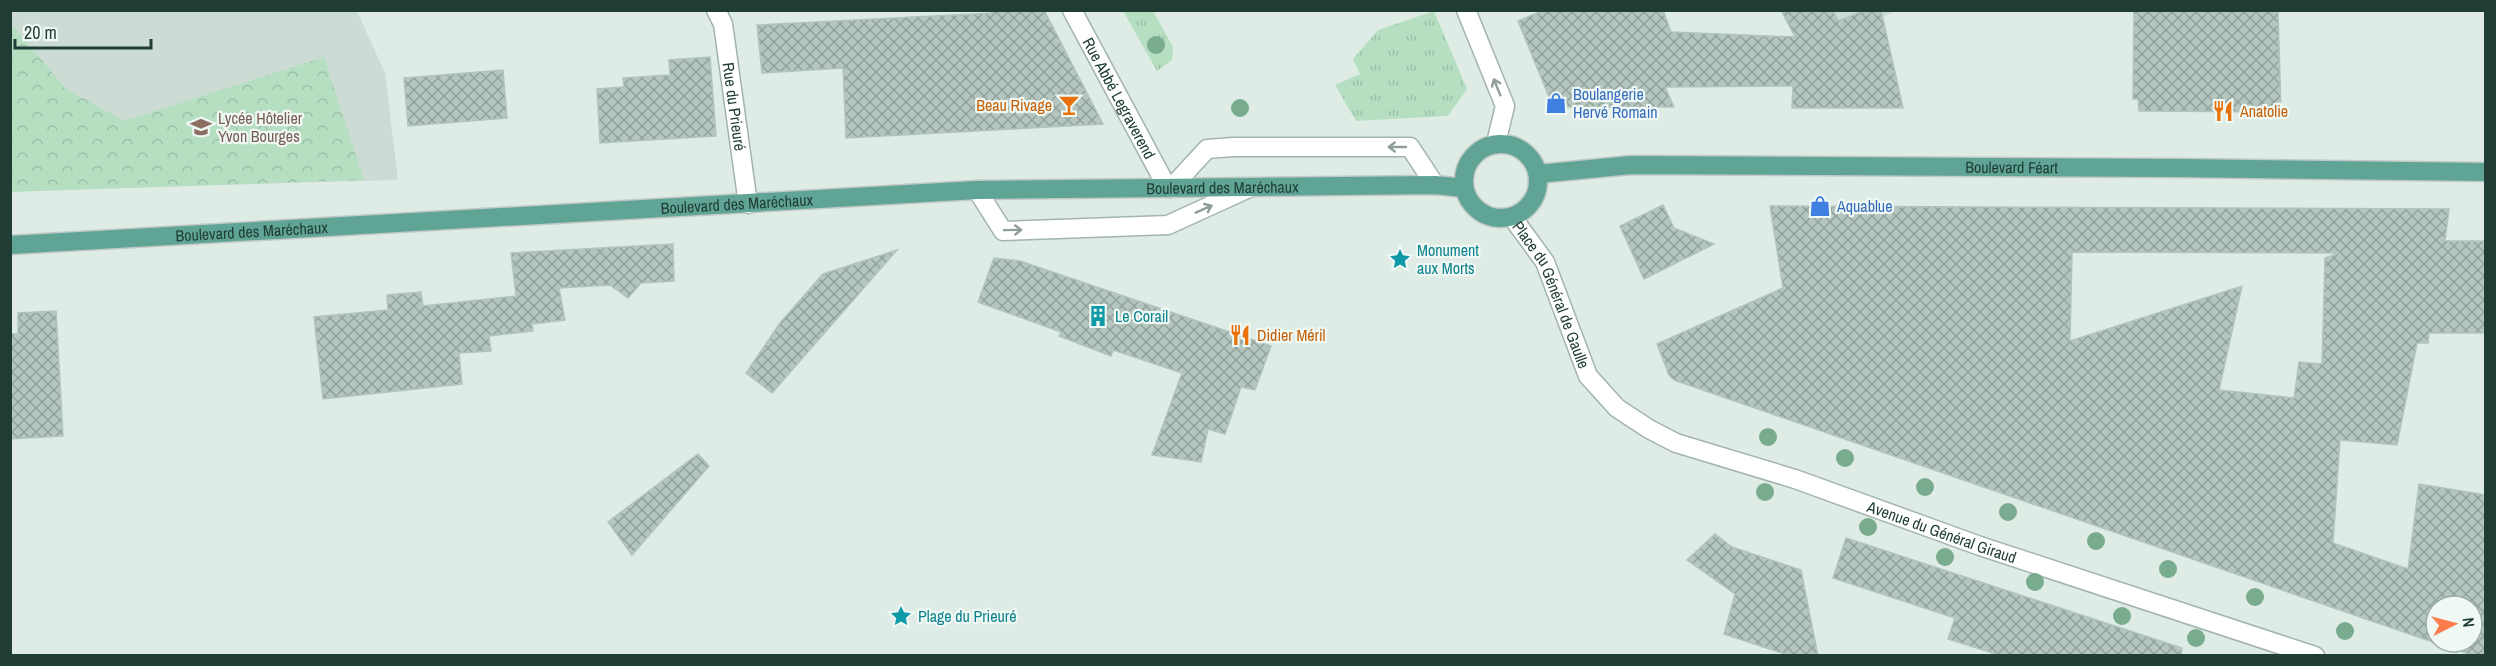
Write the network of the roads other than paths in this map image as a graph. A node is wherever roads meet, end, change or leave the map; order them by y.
1 (716, 10) edge
2 (1072, 10) edge
3 (1466, 10) edge
4 (1496, 143) junction
5 (2486, 172) edge
6 (1538, 174) junction
7 (1435, 185) junction
8 (1169, 187) junction
9 (1249, 188) junction
10 (1464, 188) junction
11 (977, 190) junction
12 (748, 204) junction
13 (1512, 217) junction
14 (10, 245) edge
15 (1588, 376) joint
16 (2315, 656) edge

1 - 12 street, Rue du Prieuré
2 - 8 street, Rue Abbé Legraverend
4 -> 3 street
4 - 6 main road
4 - 10 main road
5 - 6 main road, Boulevard Féart
6 - 13 main road
7 -> 8 street
7 - 9 main road, Boulevard des Maréchaux
7 - 10 main road, Boulevard des Maréchaux
8 - 9 main road, Boulevard des Maréchaux
8 - 11 main road, Boulevard des Maréchaux
11 -> 9 street
10 - 13 main road
11 - 12 main road, Boulevard des Maréchaux
12 - 14 main road, Boulevard des Maréchaux
13 - 15 street, Place du Général de Gaulle
15 - 16 street, Avenue du Général Giraud

